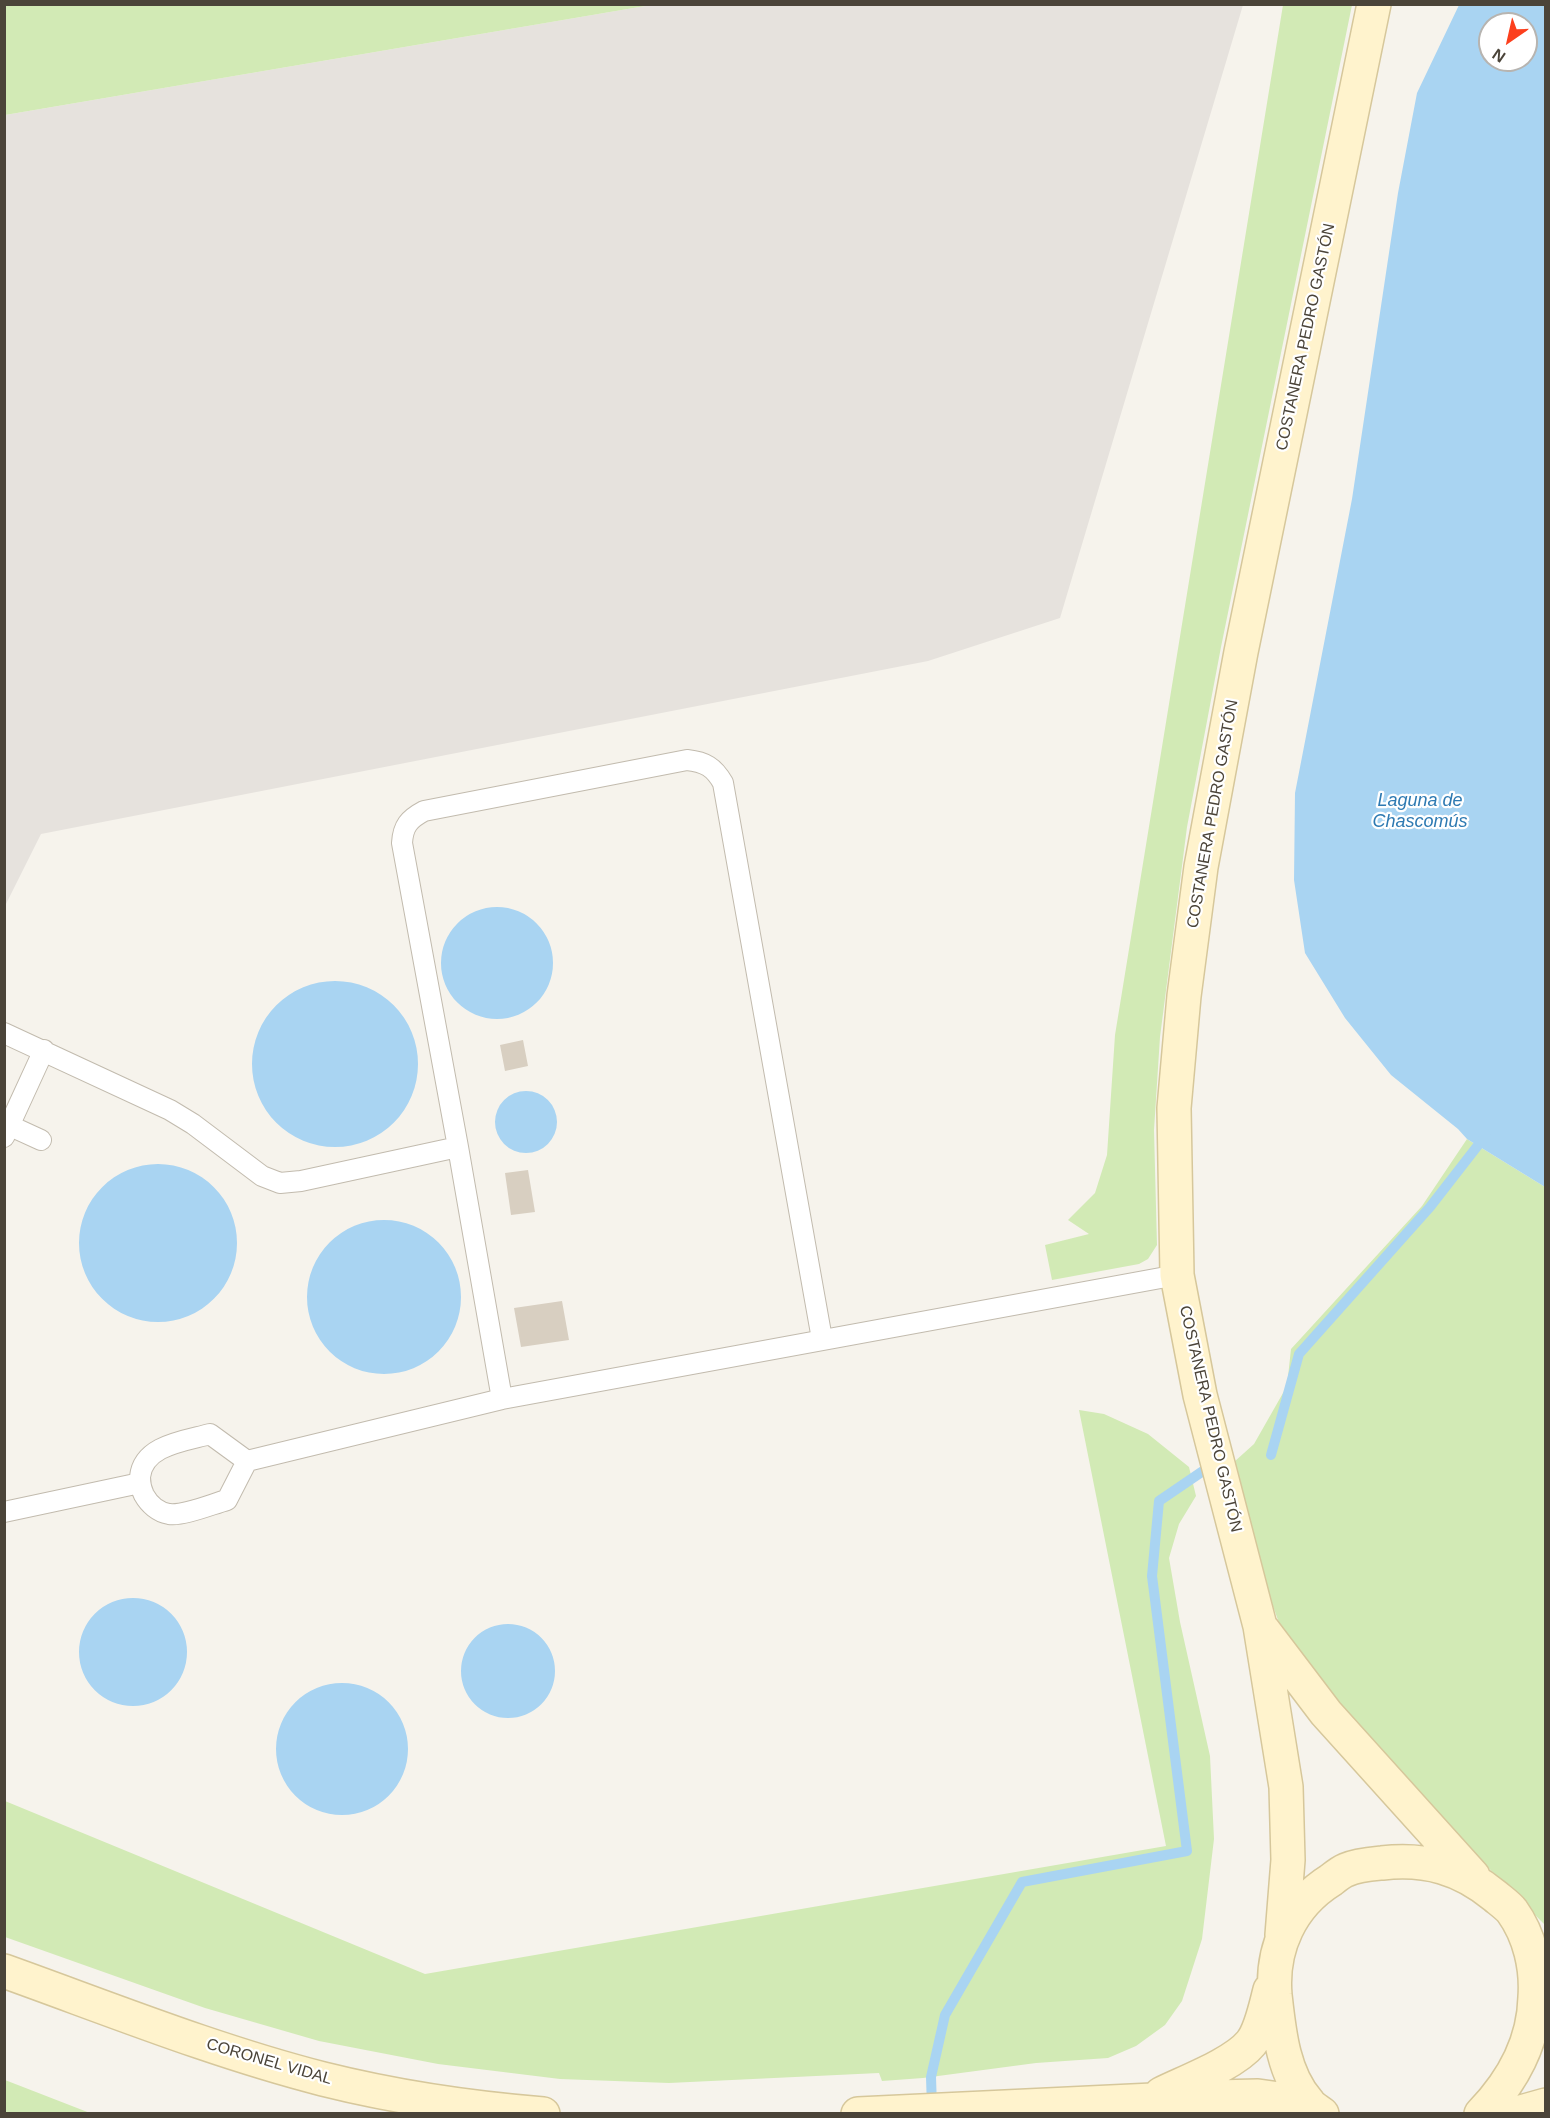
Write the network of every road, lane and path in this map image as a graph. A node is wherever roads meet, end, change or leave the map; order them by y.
1 (1374, 4) edge
2 (4, 1033) edge
3 (44, 1050) junction
4 (6, 1128) edge
5 (41, 1140) dead end
6 (458, 1147) junction
7 (1177, 1275) junction
8 (822, 1339) junction
9 (502, 1399) junction
10 (247, 1461) junction
11 (140, 1483) junction
12 (4, 1512) edge
13 (1260, 1626) junction
14 (1478, 1882) junction
15 (1512, 1910) junction
16 (1282, 1935) junction
17 (1545, 1941) edge
18 (4, 1971) edge
19 (1273, 1976) junction
20 (1147, 2100) junction
21 (1545, 2104) edge
22 (1315, 2108) edge
23 (543, 2114) edge
24 (858, 2114) edge
25 (1481, 2114) edge
26 (1514, 2114) edge

1 - 7 main road, COSTANERA PEDRO GASTÓN
2 - 3 lane
3 - 4 lane
3 - 6 lane
4 - 5 lane
6 - 8 lane
6 - 9 lane
7 - 8 lane
7 - 13 main road, COSTANERA PEDRO GASTÓN
8 - 9 lane
9 - 10 lane
10 - 11 lane
10 - 11 lane
11 - 12 lane
13 - 14 main road, COSTANERA PEDRO GASTÓN
13 - 16 main road, COSTANERA PEDRO GASTÓN
14 - 15 main road
14 - 16 main road
15 - 17 main road
15 - 25 main road
16 - 19 main road
18 - 23 main road, CORONEL VIDAL
19 - 20 main road
19 - 22 main road
20 - 22 main road
20 - 24 main road
21 - 26 main road

